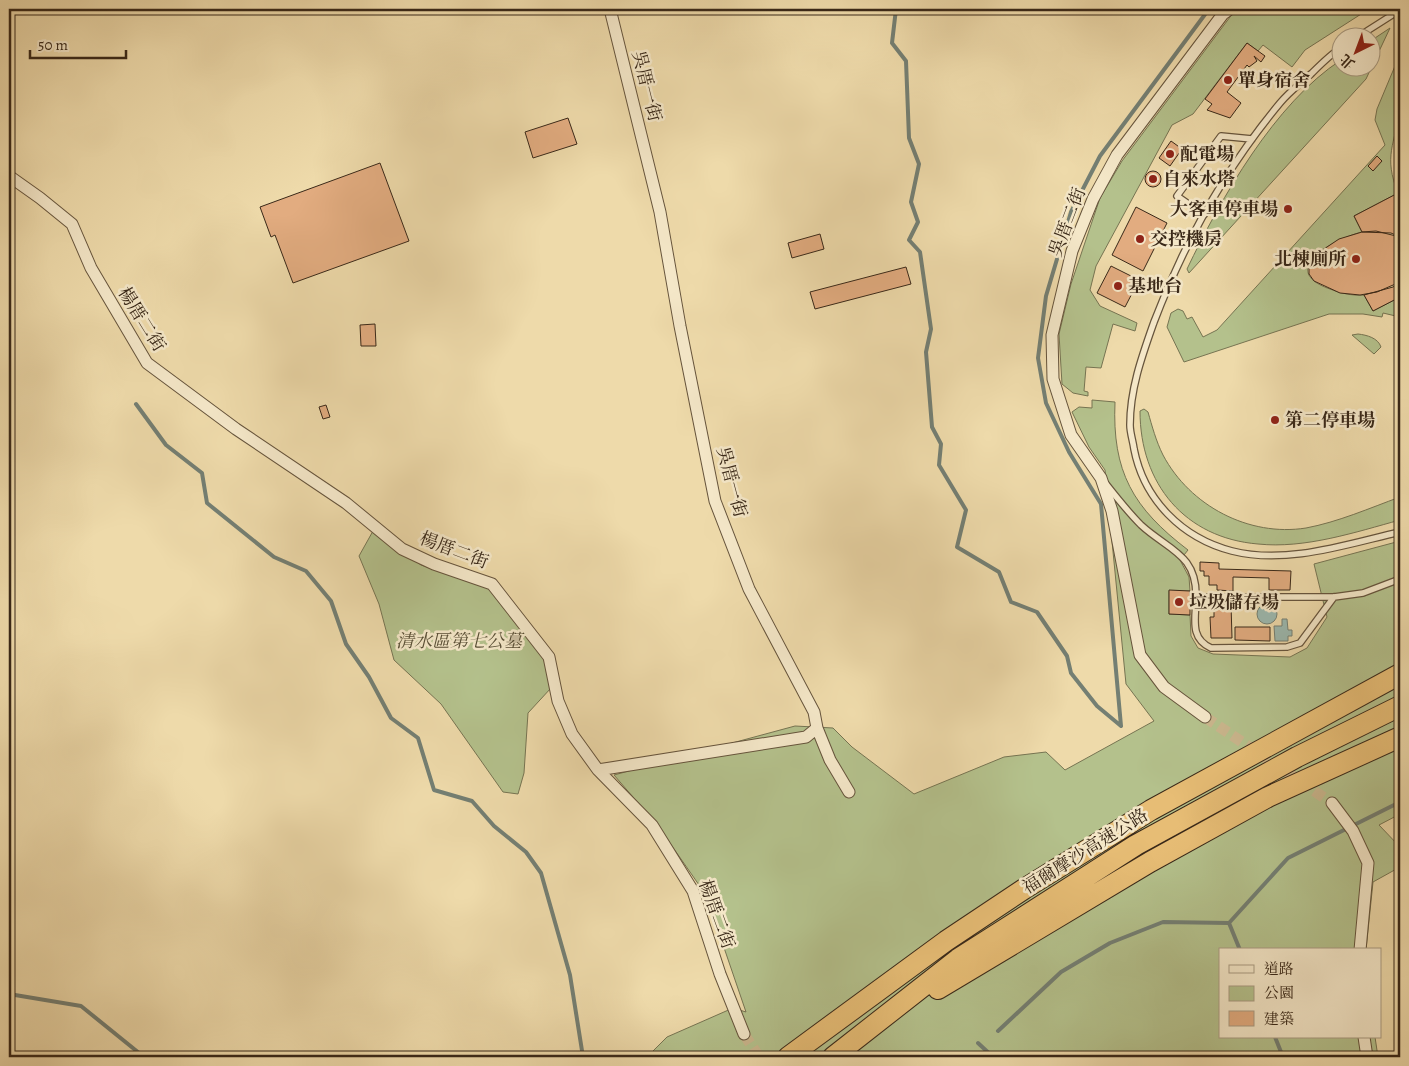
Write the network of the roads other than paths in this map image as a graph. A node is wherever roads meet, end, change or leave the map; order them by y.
1 (610, 9) edge
2 (1230, 9) edge
3 (1400, 10) edge
4 (1372, 28) edge
5 (1332, 56) edge
6 (1252, 139) junction
7 (9, 176) edge
8 (1204, 216) junction
9 (1101, 478) junction
10 (1400, 532) edge
11 (1400, 579) edge
12 (1196, 597) junction
13 (1334, 597) junction
14 (1400, 674) edge
15 (1400, 706) edge
16 (1205, 717) tunnel mouth
17 (817, 728) junction
18 (1400, 737) edge
19 (598, 770) junction
20 (849, 792) dead end
21 (1332, 803) tunnel mouth
22 (1360, 948) edge
23 (744, 1034) tunnel mouth
24 (1364, 1038) edge
25 (788, 1057) edge
26 (833, 1057) edge
27 (843, 1057) edge
28 (1367, 1057) edge

1 - 17 street, 吳厝一街
2 - 9 street, 吳厝二街
3 - 4 lane
5 - 6 lane
6 - 8 lane
6 - 8 lane
7 - 19 street, 楊厝二街
8 - 10 lane
9 - 12 lane
9 - 16 street, 吳厝二街
11 - 13 lane
12 - 13 lane
12 - 13 lane
14 - 25 highway, 福爾摩沙高速公路
15 - 26 highway, 福爾摩沙高速公路
17 - 19 street
17 - 20 street, 吳厝一街
18 - 27 highway
19 - 23 street, 楊厝二街
21 - 22 street
24 - 28 street

